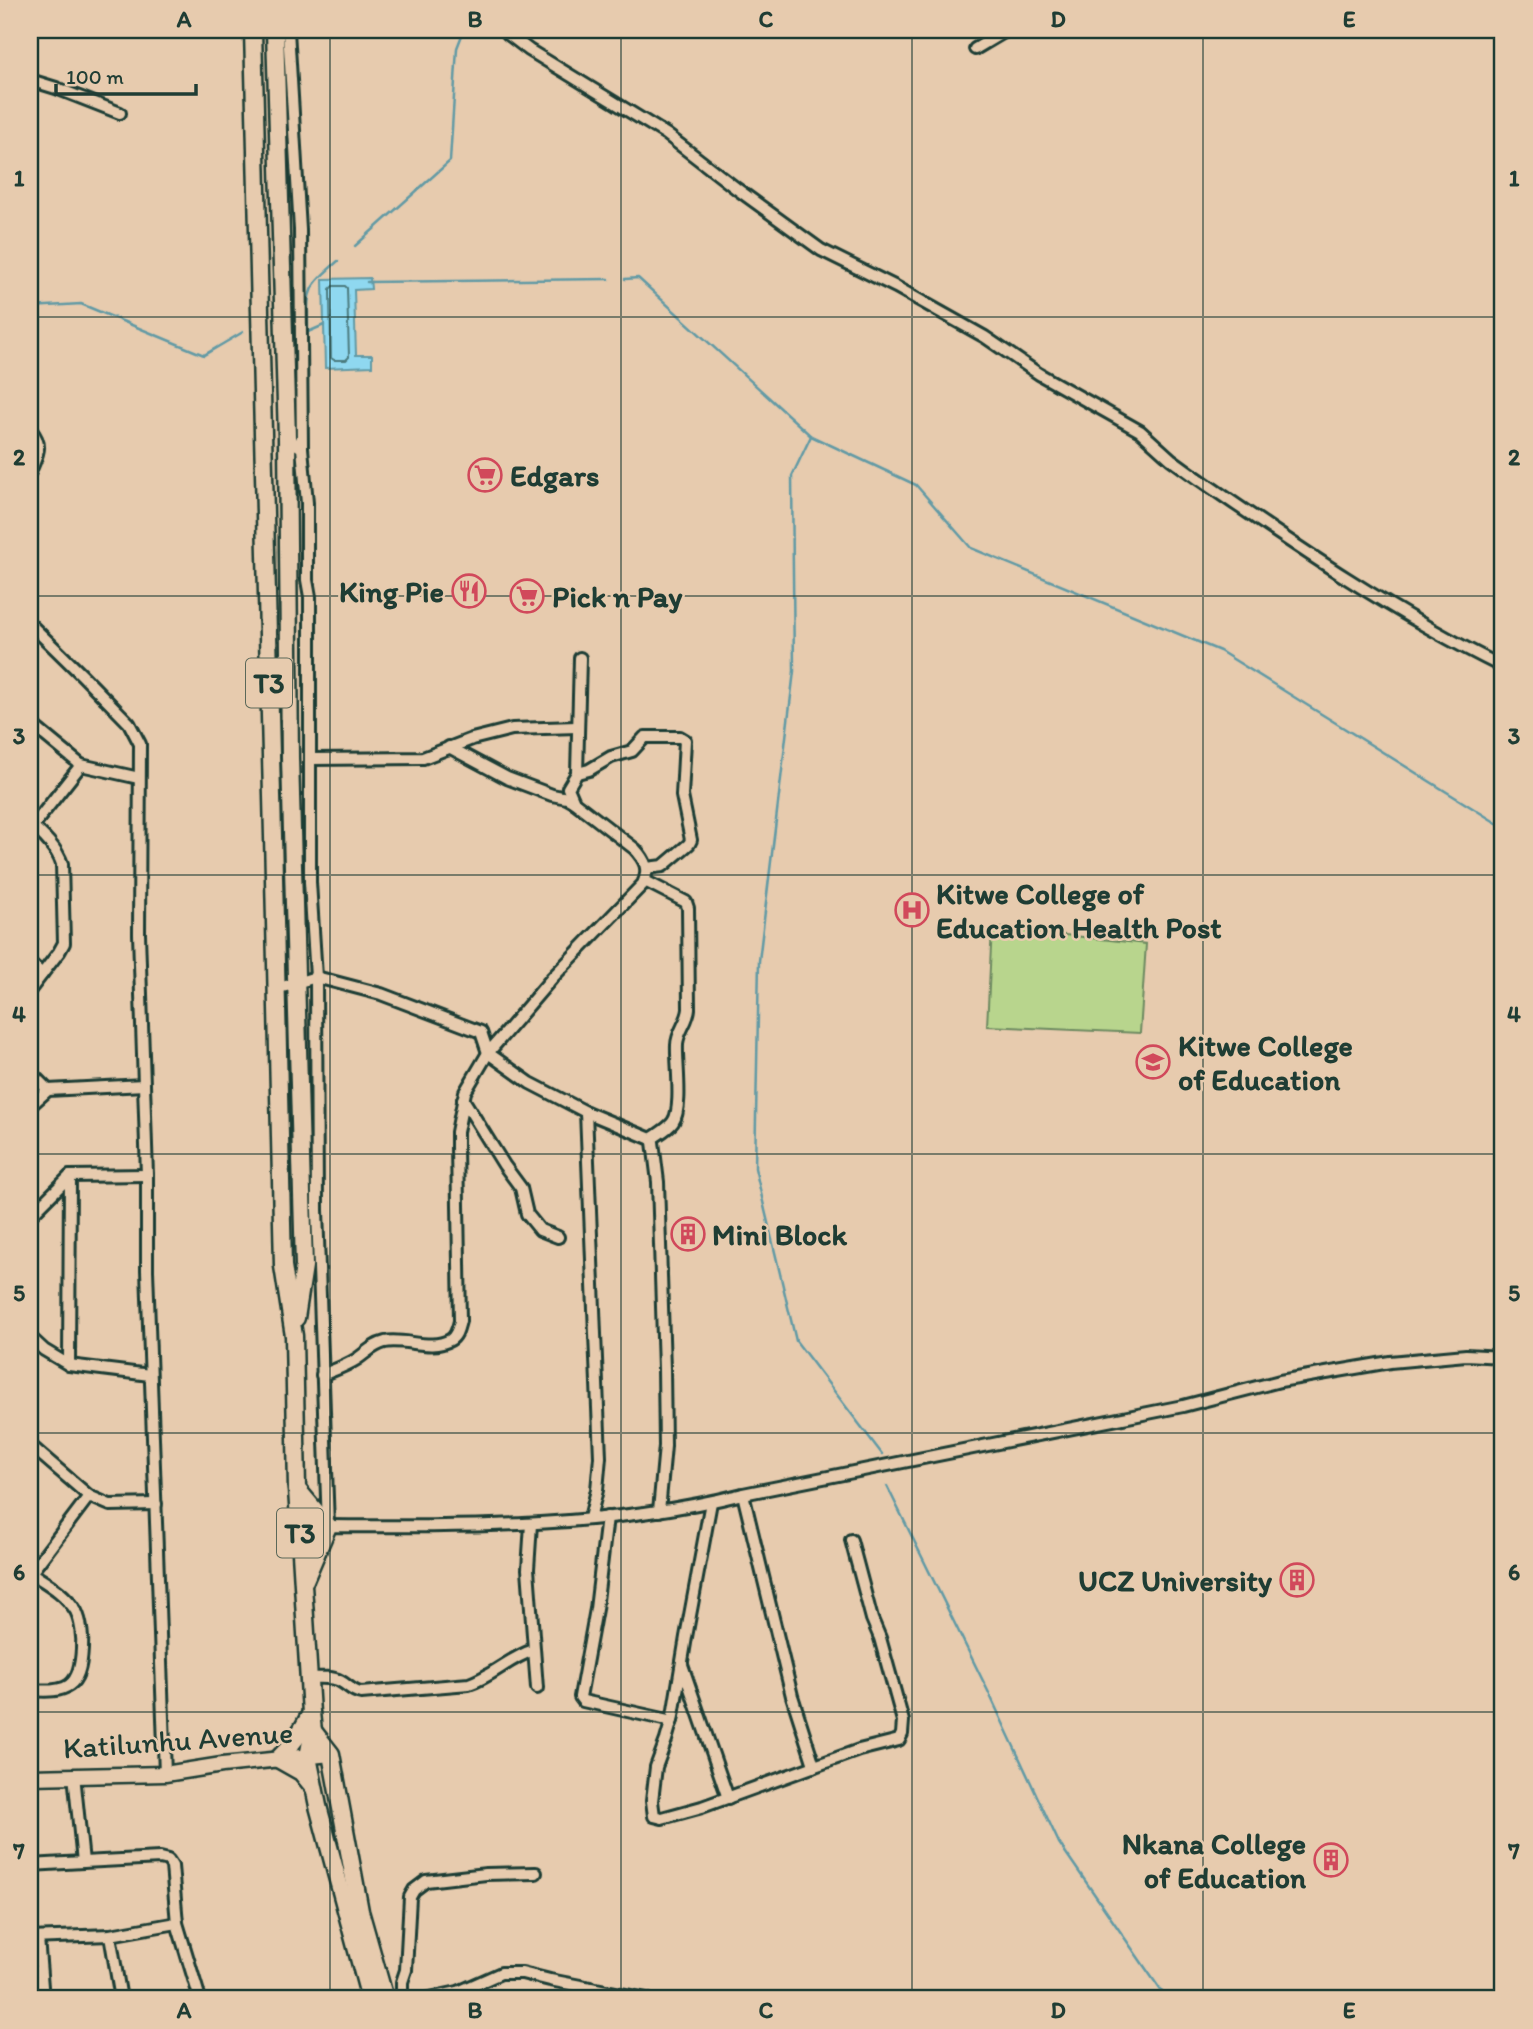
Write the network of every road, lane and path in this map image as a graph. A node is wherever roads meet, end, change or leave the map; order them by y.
1 (253, 30) edge
2 (275, 30) edge
3 (288, 30) edge
4 (506, 30) edge
5 (1007, 30) edge
6 (975, 49) dead end
7 (30, 80) edge
8 (120, 113) dead end
9 (30, 429) edge
10 (287, 438) junction
11 (302, 448) junction
12 (30, 472) edge
13 (30, 624) edge
14 (580, 657) dead end
15 (1503, 667) edge
16 (30, 723) edge
17 (577, 727) junction
18 (449, 747) junction
19 (311, 759) junction
20 (81, 765) junction
21 (577, 773) junction
22 (139, 778) junction
23 (574, 802) junction
24 (31, 825) edge
25 (647, 868) junction
26 (645, 881) junction
27 (30, 962) edge
28 (42, 974) junction
29 (316, 977) junction
30 (296, 983) junction
31 (276, 989) junction
32 (30, 990) edge
33 (488, 1052) junction
34 (30, 1072) edge
35 (144, 1085) junction
36 (48, 1090) junction
37 (463, 1099) junction
38 (30, 1106) edge
39 (586, 1112) junction
40 (651, 1139) junction
41 (70, 1175) junction
42 (147, 1175) junction
43 (30, 1216) edge
44 (558, 1237) dead end
45 (294, 1336) junction
46 (30, 1337) edge
47 (1503, 1357) edge
48 (69, 1365) junction
49 (322, 1374) junction
50 (150, 1375) junction
51 (31, 1449) edge
52 (298, 1489) junction
53 (743, 1494) junction
54 (89, 1496) junction
55 (711, 1502) junction
56 (156, 1504) junction
57 (659, 1511) junction
58 (607, 1517) junction
59 (590, 1518) junction
60 (531, 1524) junction
61 (328, 1526) junction
62 (300, 1529) junction
63 (851, 1540) dead end
64 (30, 1573) edge
65 (303, 1586) junction
66 (534, 1650) junction
67 (682, 1664) junction
68 (309, 1678) junction
69 (537, 1688) dead end
70 (30, 1690) edge
71 (310, 1713) junction
72 (672, 1721) junction
73 (313, 1731) junction
74 (331, 1754) junction
75 (308, 1757) junction
76 (278, 1759) junction
77 (813, 1768) junction
78 (74, 1774) junction
79 (165, 1774) junction
80 (30, 1777) edge
81 (315, 1790) junction
82 (728, 1798) junction
83 (83, 1862) junction
84 (30, 1865) edge
85 (536, 1873) dead end
86 (177, 1923) junction
87 (110, 1935) junction
88 (34, 1938) edge
89 (43, 1999) edge
90 (121, 1999) edge
91 (200, 1999) edge
92 (370, 1999) edge
93 (385, 1999) edge
94 (402, 1999) edge
95 (425, 1999) edge
96 (647, 1999) edge

1 - 31 highway, T3
2 - 10 highway, T3
3 - 11 street
4 - 15 street
5 - 6 street
7 - 8 street
9 - 12 street
10 - 11 street
10 - 30 highway, T3
11 - 19 street
13 - 22 street
14 - 17 street
16 - 20 street
17 - 18 street
17 - 21 street
18 - 19 street
18 - 23 street
19 - 29 street
20 - 22 street
20 - 24 street
21 - 23 street
21 - 25 street
22 - 35 street
23 - 25 street
24 - 28 street
25 - 26 street
26 - 33 street
26 - 40 street
27 - 28 street
28 - 32 street
29 - 30 street
29 - 33 street
29 - 49 street
30 - 31 street
30 - 45 highway, T3
31 - 45 highway, T3
33 - 37 street
33 - 39 street
34 - 36 street
35 - 36 street
35 - 42 street
36 - 38 street
37 - 44 street
37 - 49 street
39 - 40 street
39 - 59 street
40 - 57 street
41 - 42 street
41 - 43 street
41 - 48 street
42 - 50 street
45 - 52 highway, T3
46 - 48 street
47 - 53 street
48 - 50 street
49 - 61 street
50 - 56 street
51 - 54 street
52 - 61 highway
52 - 62 highway, T3
53 - 55 street
53 - 77 street
54 - 56 street
54 - 64 street
55 - 57 street
55 - 67 street
56 - 79 street
57 - 58 street
58 - 59 street
58 - 72 street
59 - 60 street
60 - 61 street
60 - 66 street
61 - 62 street
61 - 65 highway
62 - 65 highway, T3
63 - 77 street
64 - 70 street
65 - 68 highway, T3
66 - 68 street
66 - 69 street
67 - 72 street
67 - 82 street
68 - 71 highway, T3
71 - 73 highway, T3
71 - 76 highway
72 - 82 street
73 - 74 highway, T3
73 - 75 highway, T3
74 - 75 main road, Katilunhu Avenue
74 - 93 highway, T3
75 - 76 main road, Katilunhu Avenue
75 - 81 highway, T3
76 - 79 main road, Katilunhu Avenue
76 - 81 highway
77 - 82 street
78 - 79 main road, Katilunhu Avenue
78 - 80 main road, Katilunhu Avenue
78 - 83 street
81 - 92 highway, T3
83 - 84 street
83 - 86 street
85 - 94 street
86 - 87 street
86 - 91 street
87 - 88 street
87 - 90 street
88 - 89 street
95 - 96 street

